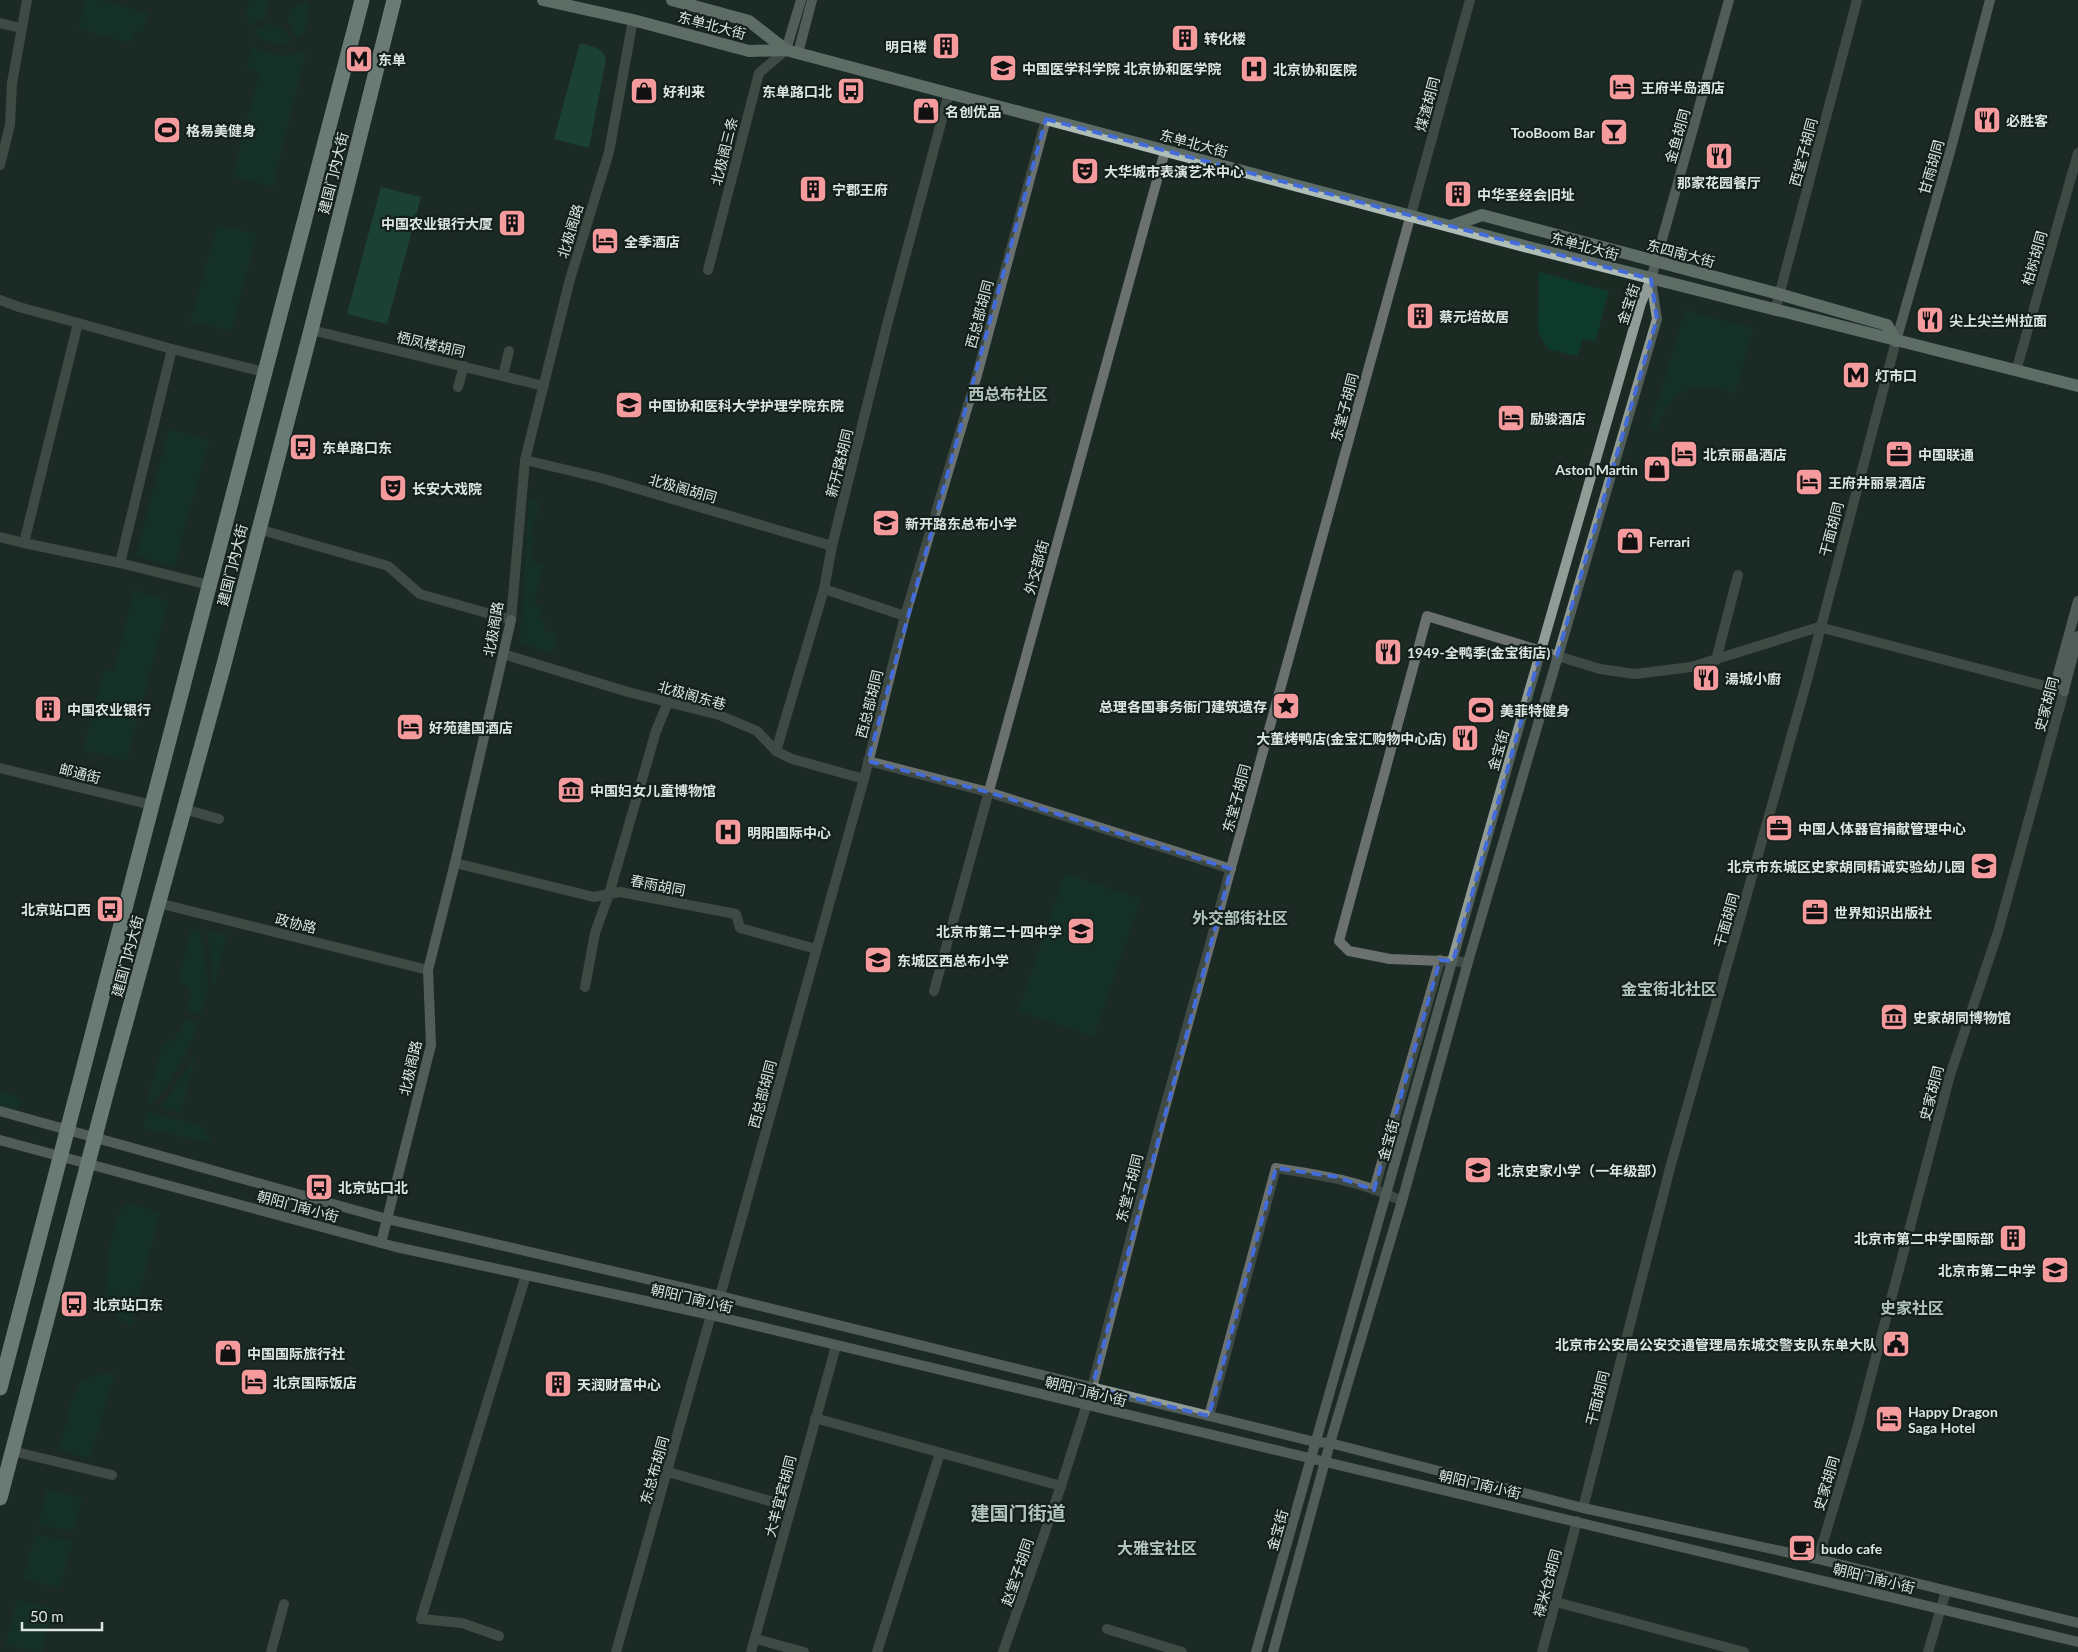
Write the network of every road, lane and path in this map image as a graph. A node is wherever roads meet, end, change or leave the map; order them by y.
1 (27, 0) edge
2 (362, 0) edge
3 (394, 0) edge
4 (543, 0) edge
5 (672, 0) edge
6 (801, 0) edge
7 (812, 0) edge
8 (1470, 0) edge
9 (1729, 0) edge
10 (1857, 0) edge
11 (1990, 0) edge
12 (633, 20) junction
13 (0, 23) edge
14 (21, 28) junction
15 (792, 51) junction
16 (949, 93) junction
17 (1046, 119) junction
18 (1165, 150) junction
19 (2078, 153) edge
20 (0, 165) edge
21 (1411, 216) junction
22 (1451, 226) junction
23 (1656, 262) junction
24 (708, 270) dead end
25 (1651, 279) junction
26 (1779, 294) junction
27 (0, 300) edge
28 (1775, 311) junction
29 (78, 323) junction
30 (311, 330) junction
31 (1896, 341) junction
32 (172, 349) junction
33 (509, 351) dead end
34 (464, 366) junction
35 (2016, 371) junction
36 (264, 372) junction
37 (503, 375) junction
38 (544, 386) junction
39 (2078, 386) edge
40 (458, 387) dead end
41 (525, 460) junction
42 (258, 529) junction
43 (0, 537) edge
44 (24, 543) junction
45 (832, 546) junction
46 (120, 563) junction
47 (1738, 575) dead end
48 (209, 585) junction
49 (824, 589) junction
50 (2078, 600) edge
51 (906, 616) junction
52 (511, 620) junction
53 (1819, 627) junction
54 (2078, 636) edge
55 (1541, 651) junction
56 (503, 654) junction
57 (1557, 656) junction
58 (1716, 660) junction
59 (2064, 691) junction
60 (668, 702) junction
61 (776, 751) junction
62 (868, 761) junction
63 (0, 768) edge
64 (864, 779) junction
65 (988, 792) junction
66 (152, 805) junction
67 (184, 809) junction
68 (219, 819) dead end
69 (455, 863) junction
70 (1231, 870) junction
71 (609, 894) junction
72 (158, 903) junction
73 (816, 949) junction
74 (1440, 960) junction
75 (1453, 961) junction
76 (1468, 962) junction
77 (428, 970) junction
78 (585, 987) dead end
79 (934, 991) dead end
80 (0, 1111) edge
81 (68, 1129) junction
82 (95, 1137) junction
83 (0, 1140) edge
84 (61, 1157) junction
85 (89, 1164) junction
86 (1374, 1190) junction
87 (1386, 1194) junction
88 (1402, 1201) junction
89 (387, 1219) junction
90 (380, 1243) junction
91 (526, 1275) junction
92 (720, 1296) junction
93 (711, 1315) junction
94 (836, 1346) junction
95 (0, 1388) edge
96 (1092, 1388) junction
97 (1086, 1405) junction
98 (1209, 1416) junction
99 (815, 1418) junction
100 (1315, 1442) junction
101 (1330, 1443) junction
102 (12, 1451) junction
103 (940, 1453) junction
104 (1311, 1458) junction
105 (1325, 1462) junction
106 (668, 1472) junction
107 (112, 1474) dead end
108 (1062, 1486) junction
109 (0, 1498) edge
110 (791, 1508) junction
111 (1583, 1508) junction
112 (1577, 1521) junction
113 (1818, 1559) junction
114 (1946, 1590) junction
115 (1556, 1602) junction
116 (284, 1604) dead end
117 (1940, 1608) junction
118 (2078, 1623) edge
119 (1107, 1629) dead end
120 (499, 1636) dead end
121 (756, 1639) junction
122 (2078, 1642) edge
123 (1175, 1651) edge
124 (271, 1652) edge
125 (616, 1652) edge
126 (752, 1652) edge
127 (804, 1652) edge
128 (877, 1652) edge
129 (1003, 1652) edge
130 (1256, 1652) edge
131 (1273, 1652) edge
132 (1542, 1652) edge
133 (1744, 1652) edge
134 (1928, 1652) edge

1 - 14 street
2 - 36 highway, 建国门内大街
3 - 30 highway, 建国门内大街
4 - 12 main road, 东单北大街
5 - 15 main road, 东单北大街
6 - 15 main road
7 - 15 main road
8 - 21 street, 煤渣胡同
9 - 23 main road, 金鱼胡同
10 - 26 street, 西堂子胡同
11 - 31 main road, 甘雨胡同
12 - 15 main road, 东单北大街
12 - 38 street, 北极阁路
13 - 14 street
14 - 20 street
15 - 16 main road, 东单北大街
15 - 24 street, 北极阁三条
16 - 17 main road, 东单北大街
16 - 45 street, 新开路胡同
17 - 18 main road, 东单北大街
17 - 51 street, 西总部胡同
18 - 21 main road, 东单北大街
18 - 65 street, 外交部街
19 - 35 street, 柏树胡同
21 - 22 main road, 东单北大街
21 - 70 street, 东堂子胡同
22 - 23 main road, 东四南大街
22 - 25 main road, 东单北大街
23 - 25 main road, 金鱼胡同
23 - 26 main road, 东四南大街
25 - 28 main road
25 - 55 main road, 金宝街
25 - 57 main road, 金宝街
26 - 28 street, 西堂子胡同
26 - 31 main road, 东四南大街
27 - 29 street
28 - 31 main road
29 - 32 street
29 - 44 street
30 - 34 street, 栖凤楼胡同
30 - 42 highway, 建国门内大街
31 - 35 main road
31 - 53 street, 干面胡同
32 - 36 street
32 - 46 street
33 - 37 street
34 - 37 street, 栖凤楼胡同
34 - 40 street
35 - 39 main road
36 - 48 highway, 建国门内大街
37 - 38 street, 栖凤楼胡同
38 - 41 street, 北极阁路
41 - 45 street, 北极阁胡同
41 - 52 street, 北极阁路
42 - 52 street
42 - 67 highway, 建国门内大街
43 - 44 street
44 - 46 street
45 - 49 street, 新开路胡同
46 - 48 street
47 - 58 street
48 - 66 highway, 建国门内大街
49 - 51 street
49 - 61 street, 新开路胡同
50 - 59 main road
51 - 62 street, 西总部胡同
52 - 56 main road, 北极阁路
53 - 58 street
53 - 59 street
53 - 111 street, 干面胡同
54 - 59 main road, 史家胡同
55 - 57 street
55 - 74 street
55 - 75 main road, 金宝街
56 - 60 street, 北极阁东巷
56 - 69 main road, 北极阁路
57 - 58 street
57 - 76 main road, 金宝街
59 - 113 street, 史家胡同
60 - 61 street, 北极阁东巷
60 - 71 street
61 - 64 street, 北极阁东巷
62 - 64 street, 西总部胡同
62 - 65 street
63 - 66 street, 邮通街
64 - 73 street, 西总部胡同
65 - 70 street
65 - 79 street, 外交部街
66 - 81 highway, 建国门内大街
67 - 68 street
67 - 72 highway, 建国门内大街
69 - 71 street, 春雨胡同
69 - 77 main road, 北极阁路
70 - 96 street, 东堂子胡同
71 - 73 street, 春雨胡同
71 - 78 street
72 - 77 street, 政协路
72 - 82 highway, 建国门内大街
73 - 92 street, 西总部胡同
74 - 75 street
74 - 86 street
75 - 76 street
75 - 87 main road, 金宝街
76 - 88 main road, 金宝街
77 - 89 main road, 北极阁路
80 - 81 main road, 朝阳门南小街
81 - 82 main road, 朝阳门南小街
81 - 84 highway, 建国门内大街
82 - 85 highway, 建国门内大街
82 - 89 main road, 朝阳门南小街
83 - 84 main road, 朝阳门南小街
84 - 85 main road, 朝阳门南小街
84 - 95 highway
85 - 90 main road, 朝阳门南小街
85 - 102 highway
86 - 87 street
86 - 98 street
87 - 88 street
87 - 100 main road, 金宝街
88 - 101 main road, 金宝街
89 - 90 main road, 北极阁路
89 - 92 main road, 朝阳门南小街
90 - 91 main road, 朝阳门南小街
91 - 93 main road, 朝阳门南小街
91 - 120 street
92 - 93 street, 东总布胡同
92 - 96 main road, 朝阳门南小街
93 - 94 main road, 朝阳门南小街
93 - 106 street, 东总布胡同
94 - 97 main road, 朝阳门南小街
94 - 99 street, 大羊宜宾胡同
96 - 97 street, 赵堂子胡同
96 - 98 main road, 朝阳门南小街
97 - 104 main road, 朝阳门南小街
97 - 108 street, 赵堂子胡同
98 - 100 main road, 朝阳门南小街
99 - 103 street
99 - 110 street, 大羊宜宾胡同
100 - 101 main road, 朝阳门南小街
100 - 104 main road, 金宝街
101 - 105 main road, 金宝街
101 - 111 main road, 朝阳门南小街
102 - 107 street
102 - 109 highway
103 - 108 street
103 - 128 street
104 - 105 main road, 朝阳门南小街
104 - 130 main road, 金宝街
105 - 112 main road, 朝阳门南小街
105 - 131 main road, 金宝街
106 - 110 street
106 - 125 street, 东总布胡同
108 - 129 street, 赵堂子胡同
110 - 121 street, 大羊宜宾胡同
111 - 113 main road, 朝阳门南小街
112 - 115 street, 禄米仓胡同
112 - 117 main road, 朝阳门南小街
113 - 114 main road, 朝阳门南小街
114 - 117 street
114 - 118 main road, 朝阳门南小街
115 - 132 street, 禄米仓胡同
115 - 133 street
116 - 124 street
117 - 122 main road, 朝阳门南小街
117 - 134 street
119 - 123 street
121 - 126 street, 大羊宜宾胡同
121 - 127 street

